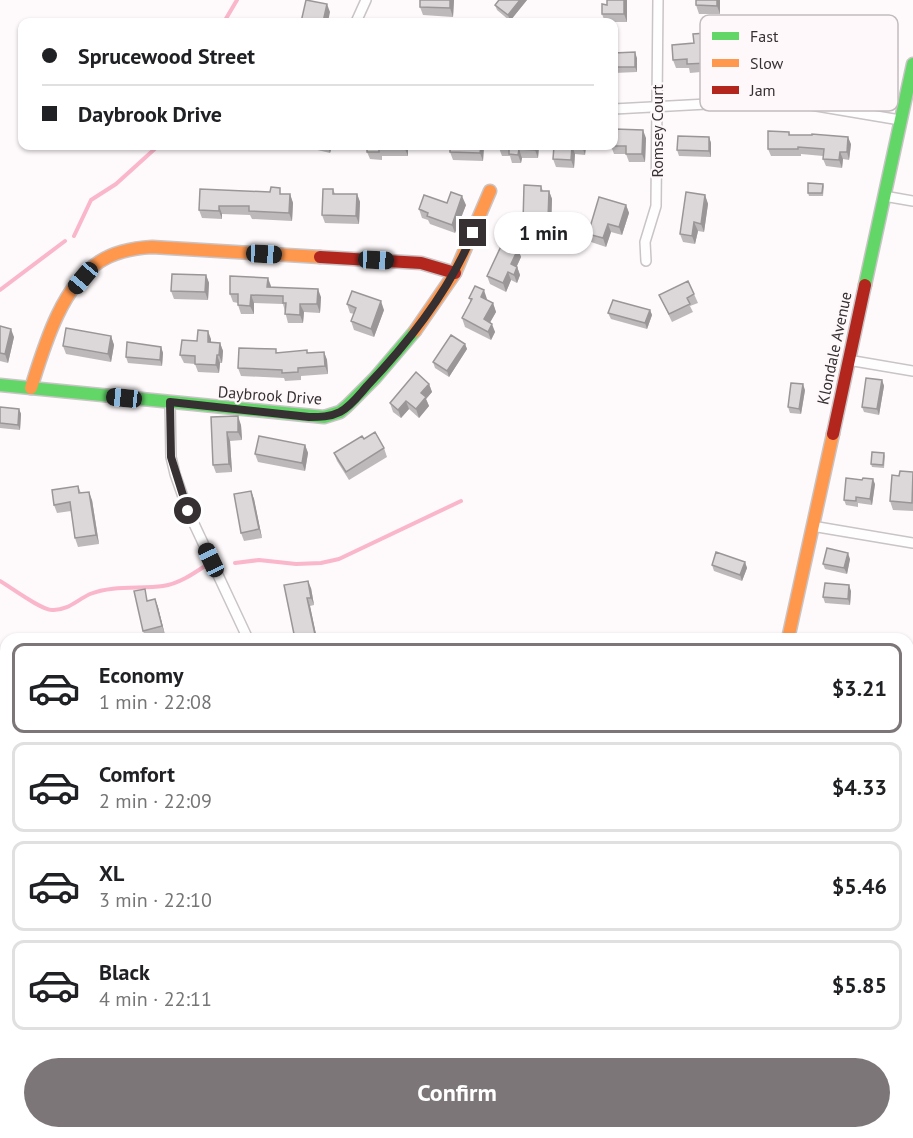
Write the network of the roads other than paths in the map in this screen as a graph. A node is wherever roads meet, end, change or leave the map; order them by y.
1 (366, 0) edge
2 (658, 0) edge
3 (358, 18) edge
4 (913, 64) edge
5 (700, 106) edge
6 (657, 108) junction
7 (618, 109) edge
8 (846, 111) edge
9 (900, 120) junction
10 (490, 191) dead end
11 (884, 196) junction
12 (913, 201) edge
13 (646, 261) dead end
14 (455, 273) junction
15 (848, 360) junction
16 (913, 371) edge
17 (0, 385) edge
18 (31, 388) junction
19 (170, 402) junction
20 (812, 526) junction
21 (913, 543) edge
22 (245, 633) edge
23 (789, 633) edge

1 - 3 street
2 - 6 street, Romsey Court
4 - 9 street, Klondale Avenue
5 - 6 street
6 - 7 street
6 - 13 street, Romsey Court
8 - 9 street
9 - 11 street, Klondale Avenue
10 - 14 street, Daybrook Drive
11 - 12 street
11 - 15 street, Klondale Avenue
14 - 18 street
14 - 19 street, Daybrook Drive
15 - 16 street
15 - 20 street, Klondale Avenue
17 - 18 street, Daybrook Drive
18 - 19 street, Daybrook Drive
19 - 22 street
20 - 21 street
20 - 23 street, Klondale Avenue

